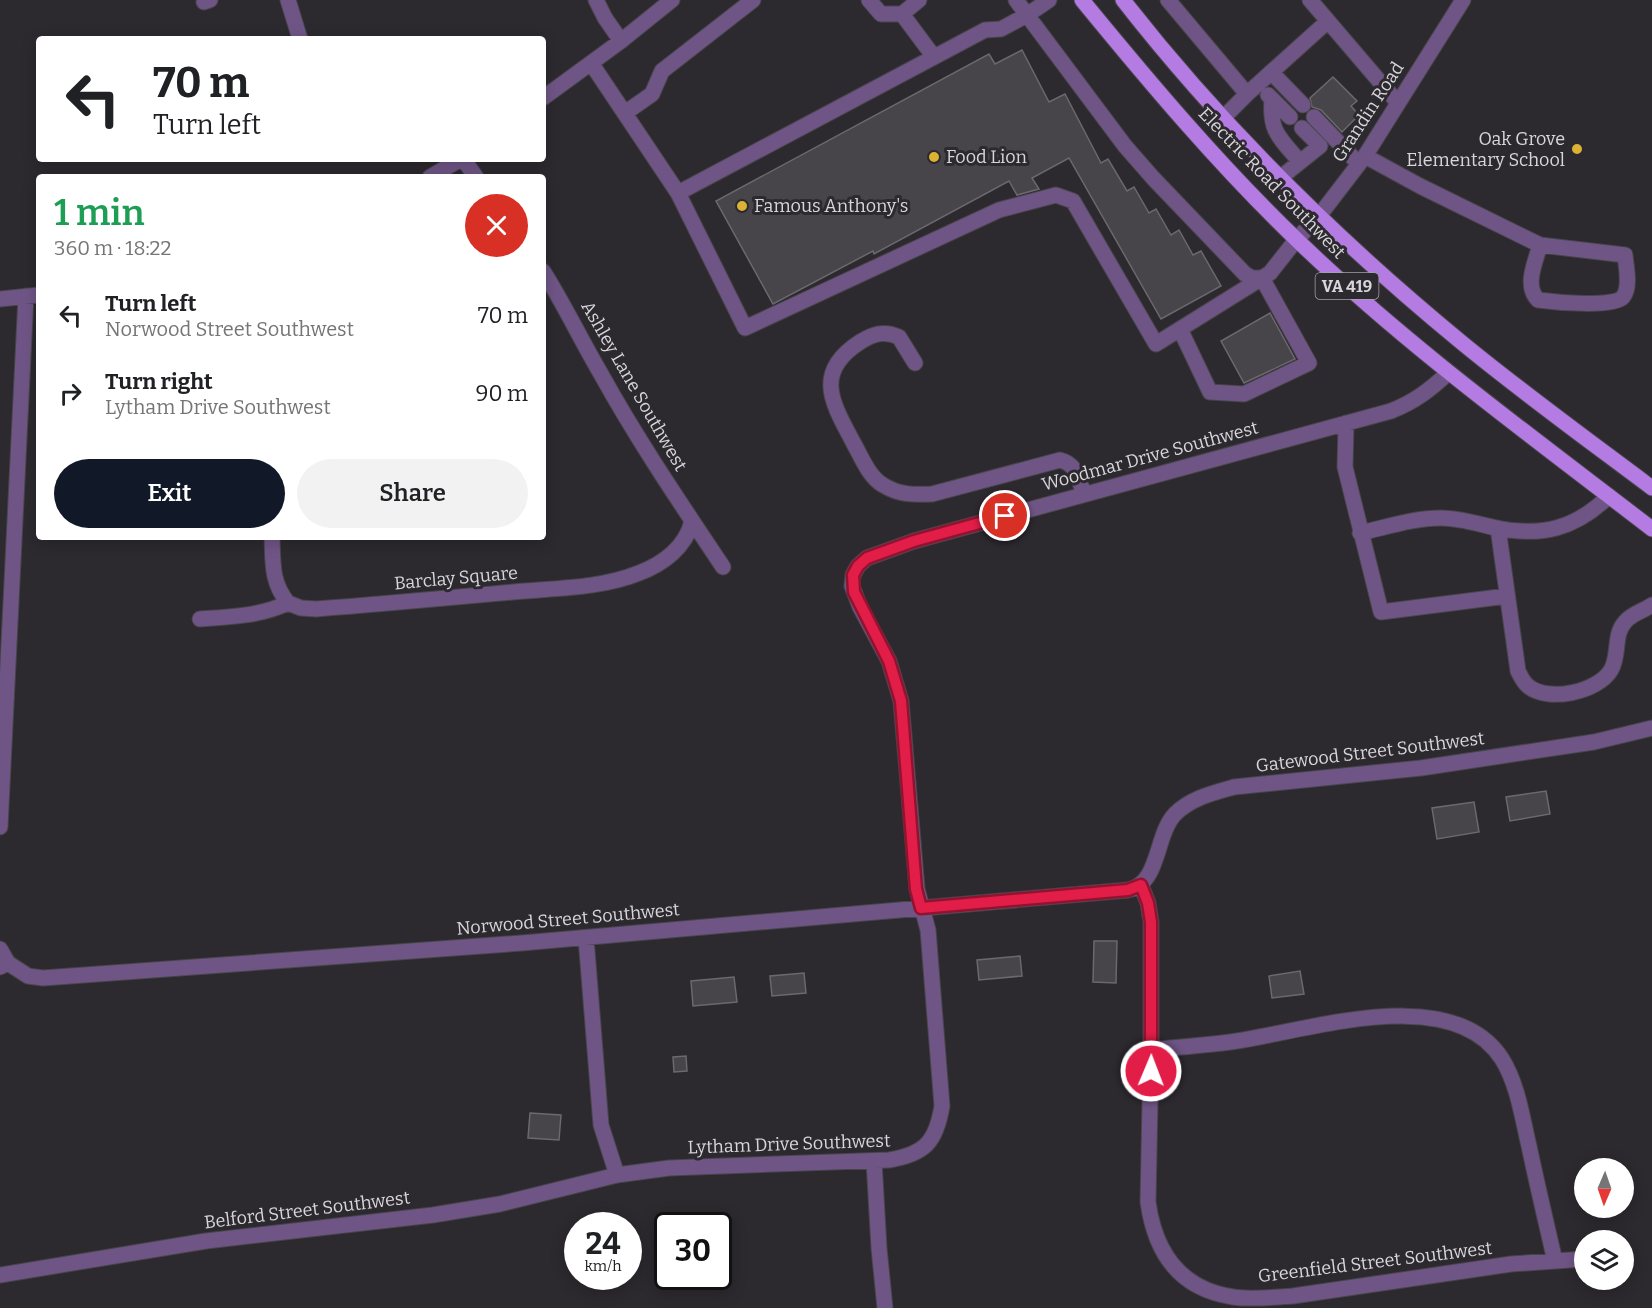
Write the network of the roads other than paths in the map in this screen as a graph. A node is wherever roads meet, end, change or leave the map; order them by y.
1 (288, 0) edge
2 (596, 0) edge
3 (672, 0) edge
4 (753, 0) edge
5 (869, 0) edge
6 (919, 0) edge
7 (1016, 0) edge
8 (1049, 0) edge
9 (1082, 0) edge
10 (1123, 0) edge
11 (1168, 0) edge
12 (1310, 0) edge
13 (1463, 0) edge
14 (902, 14) junction
15 (1027, 15) junction
16 (1328, 21) junction
17 (299, 36) edge
18 (621, 41) junction
19 (934, 57) junction
20 (591, 63) junction
21 (1272, 72) junction
22 (1252, 89) junction
23 (546, 96) edge
24 (1272, 99) junction
25 (1398, 103) junction
26 (1303, 105) dead end
27 (625, 113) junction
28 (1290, 117) dead end
29 (1314, 117) dead end
30 (1223, 118) junction
31 (1302, 128) dead end
32 (1332, 135) junction
33 (1320, 146) junction
34 (1362, 160) junction
35 (457, 162) edge
36 (464, 162) edge
37 (1300, 162) junction
38 (435, 174) edge
39 (474, 174) edge
40 (1280, 178) junction
41 (678, 193) junction
42 (1319, 216) junction
43 (1296, 240) junction
44 (1540, 245) junction
45 (546, 276) edge
46 (1262, 278) junction
47 (33, 296) edge
48 (0, 299) edge
49 (1180, 329) junction
50 (915, 363) dead end
51 (1448, 373) junction
52 (1346, 423) junction
53 (1652, 488) edge
54 (1084, 494) junction
55 (1609, 496) junction
56 (692, 521) junction
57 (1498, 528) junction
58 (1652, 529) edge
59 (1360, 533) junction
60 (272, 540) edge
61 (723, 567) dead end
62 (1507, 596) junction
63 (288, 603) junction
64 (1652, 605) edge
65 (200, 619) dead end
66 (874, 632) joint
67 (1652, 728) edge
68 (0, 827) edge
69 (1141, 885) junction
70 (921, 908) junction
71 (586, 938) junction
72 (0, 948) edge
73 (4, 965) edge
74 (1151, 1050) junction
75 (874, 1161) junction
76 (617, 1175) junction
77 (1574, 1260) edge
78 (1555, 1261) junction
79 (0, 1275) edge
80 (885, 1308) edge

1 - 17 street
2 - 18 street
3 - 18 street
4 - 27 street
5 - 14 street
6 - 14 street
7 - 15 street
8 - 15 street
9 - 43 main road, Electric Road Southwest / VA 419
10 - 30 main road, Electric Road Southwest / VA 419
11 - 22 street
12 - 16 street
13 - 25 street, Grandin Road
14 - 19 street
15 - 19 street
15 - 46 street
16 - 21 street
16 - 25 street
18 - 20 street
19 - 41 street
20 - 23 street
20 - 27 street
21 - 22 street
21 - 26 street
22 - 24 street
22 - 30 street
24 - 28 street
24 - 37 street
25 - 34 street, Grandin Road
27 - 41 street
29 - 32 street
30 - 40 main road, Electric Road Southwest / VA 419
31 - 33 street
32 - 33 street
32 - 34 street
33 - 37 street
34 - 42 street, Grandin Road
34 - 44 street
35 - 38 street
36 - 39 street
37 - 40 street
40 - 42 main road, Electric Road Southwest / VA 419
41 - 49 street, Grandin Road
42 - 43 street, Grandin Road
42 - 53 main road, Electric Road Southwest / VA 419
43 - 46 street, Grandin Road
43 - 51 main road, Electric Road Southwest / VA 419
44 - 44 street
45 - 56 street, Ashley Lane Southwest
46 - 49 street, Grandin Road
46 - 49 street
47 - 48 street
47 - 68 street
50 - 54 street
51 - 52 street, Woodmar Drive Southwest
51 - 55 main road, Electric Road Southwest / VA 419
52 - 54 street, Woodmar Drive Southwest
52 - 59 street
54 - 66 street, Woodmar Drive Southwest
55 - 57 street
55 - 58 main road, Electric Road Southwest / VA 419
56 - 61 street, Ashley Lane Southwest
56 - 63 street, Barclay Square
57 - 59 street
57 - 62 street
59 - 62 street
60 - 63 street
62 - 64 street
63 - 65 street
66 - 70 street, Lytham Drive Southwest
67 - 69 street, Gatewood Street Southwest
69 - 70 street, Norwood Street Southwest
69 - 74 street, Greenfield Street Southwest
70 - 71 street, Norwood Street Southwest
70 - 75 street, Lytham Drive Southwest
71 - 73 street, Norwood Street Southwest
71 - 76 street
72 - 73 street
74 - 78 street
74 - 78 street, Greenfield Street Southwest
75 - 76 street, Lytham Drive Southwest
75 - 80 street
76 - 79 street, Belford Street Southwest
77 - 78 street, Greenfield Street Southwest

